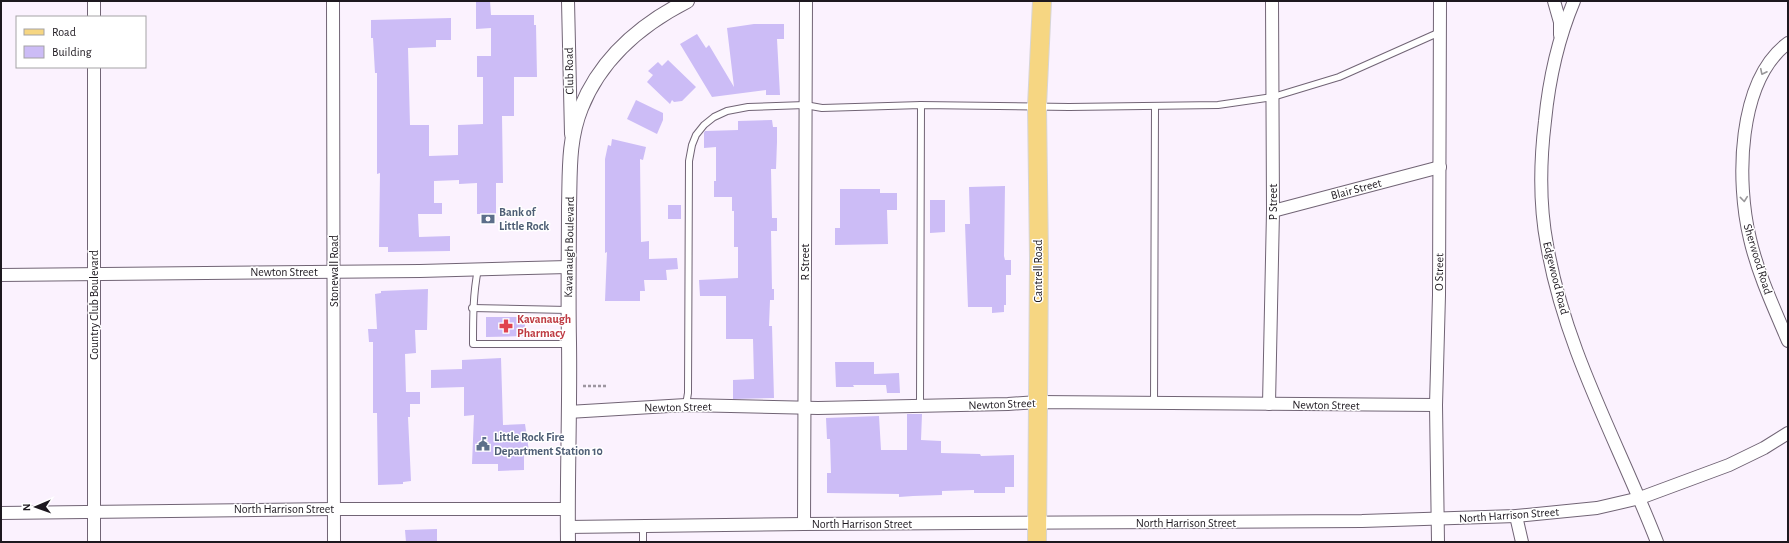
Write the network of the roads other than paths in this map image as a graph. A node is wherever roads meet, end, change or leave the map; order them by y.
1 (94, 1) edge
2 (333, 1) edge
3 (568, 1) edge
4 (687, 1) edge
5 (806, 1) edge
6 (1042, 1) edge
7 (1272, 1) edge
8 (1440, 1) edge
9 (1554, 1) edge
10 (1574, 1) edge
11 (94, 16) edge
12 (1440, 32) junction
13 (1560, 42) junction
14 (1788, 43) edge
15 (94, 68) edge
16 (1273, 97) junction
17 (805, 105) junction
18 (921, 105) junction
19 (1037, 106) junction
20 (1155, 106) junction
21 (572, 140) junction
22 (1440, 167) junction
23 (1273, 211) junction
24 (568, 267) junction
25 (478, 268) junction
26 (335, 272) junction
27 (94, 273) junction
28 (1, 275) edge
29 (472, 308) junction
30 (568, 310) junction
31 (1788, 341) edge
32 (569, 344) junction
33 (1038, 402) junction
34 (1154, 404) junction
35 (1269, 404) junction
36 (686, 405) junction
37 (1436, 405) junction
38 (920, 406) junction
39 (804, 407) junction
40 (568, 412) junction
41 (1788, 433) edge
42 (1640, 498) junction
43 (334, 509) junction
44 (567, 509) junction
45 (95, 511) junction
46 (1, 513) edge
47 (1516, 516) junction
48 (1438, 518) junction
49 (804, 524) junction
50 (1037, 524) junction
51 (643, 526) junction
52 (568, 528) junction
53 (94, 542) edge
54 (334, 542) edge
55 (568, 542) edge
56 (643, 542) edge
57 (1037, 542) edge
58 (1438, 542) edge
59 (1522, 542) edge
60 (1656, 542) edge

1 - 11 street
2 - 26 street, Stonewall Road
3 - 21 street, Club Road
4 - 21 street, Kavanaugh Boulevard
5 - 17 street, R Street
6 - 19 main road, Cantrell Road
7 - 16 street, P Street
8 - 12 street, O Street
9 - 13 street
10 - 13 street, Edgewood Road
12 - 16 lane
12 - 22 street, O Street
13 - 42 street, Edgewood Road
14 -> 31 street, Sherwood Road
15 - 27 street, Country Club Boulevard
16 - 20 lane
16 - 23 street, P Street
17 - 18 lane
17 - 36 lane
17 - 39 street, R Street
18 - 19 lane
18 - 38 lane
19 - 20 lane
19 - 33 main road, Cantrell Road
20 - 34 lane
21 - 24 street, Kavanaugh Boulevard
22 - 23 street, Blair Street
22 - 37 street, O Street
23 - 35 street, P Street
24 - 25 street, Newton Street
24 - 30 street, Kavanaugh Boulevard
25 - 26 street, Newton Street
25 - 29 lane
26 - 27 street, Newton Street
26 - 43 street, Stonewall Road
27 - 28 street, Newton Street
27 - 45 street, Country Club Boulevard
29 - 30 lane
29 - 32 lane
30 - 32 street, Kavanaugh Boulevard
32 - 40 street, Kavanaugh Boulevard
33 - 34 street, Newton Street
33 - 38 street, Newton Street
33 - 50 main road, Cantrell Road
34 - 35 street, Newton Street
35 - 37 street, Newton Street
36 - 39 street, Newton Street
36 - 40 street, Newton Street
37 - 48 street, O Street
38 - 39 street, Newton Street
39 - 49 street, R Street
40 - 44 street, Kavanaugh Boulevard
41 - 42 street, North Harrison Street
42 - 47 street, North Harrison Street
42 - 60 street, Edgewood Road
43 - 44 street, North Harrison Street
43 - 45 street, North Harrison Street
43 - 54 street, Stonewall Road
44 - 52 street, Kavanaugh Boulevard
45 - 46 street, North Harrison Street
45 - 53 street, Country Club Boulevard
47 - 48 street, North Harrison Street
47 - 59 street
48 - 50 street, North Harrison Street
48 - 58 street, O Street
49 - 50 street, North Harrison Street
49 - 51 street, North Harrison Street
50 - 57 main road, Cantrell Road
51 - 52 street, North Harrison Street
51 - 56 lane
52 - 55 street, Kavanaugh Boulevard

